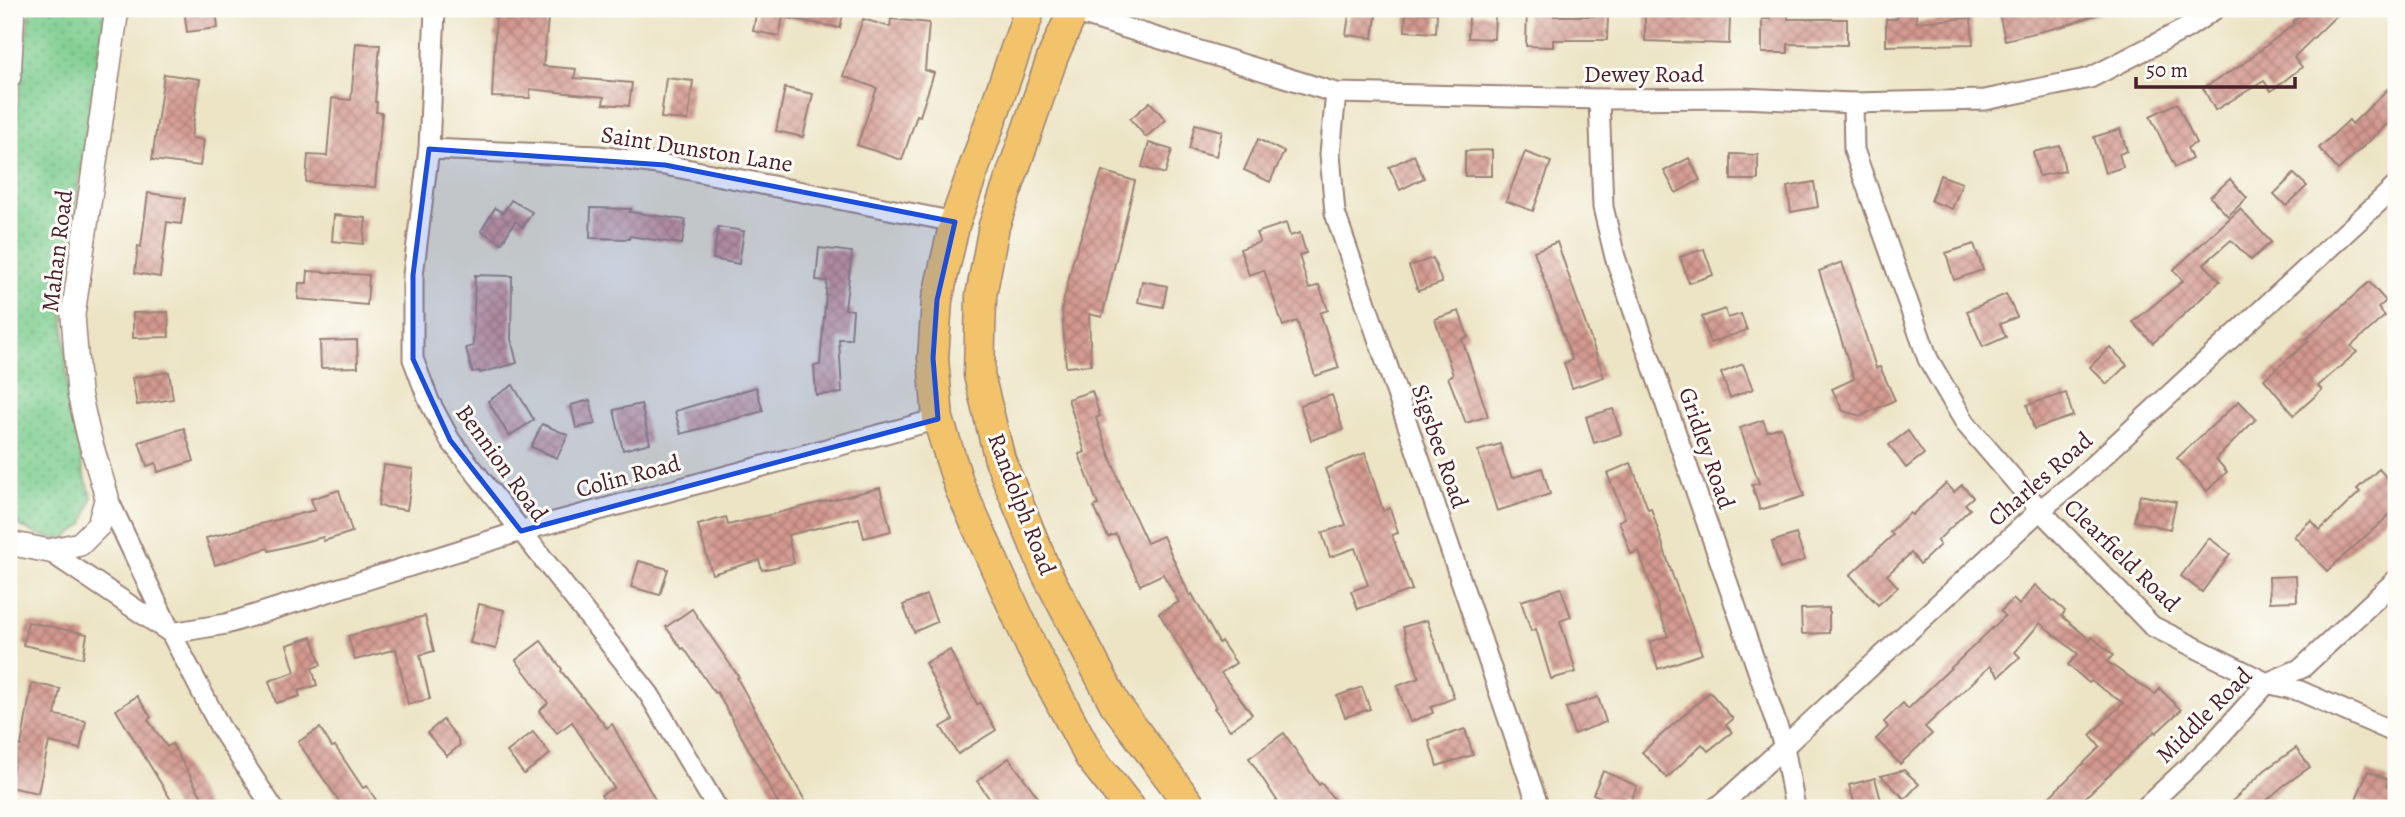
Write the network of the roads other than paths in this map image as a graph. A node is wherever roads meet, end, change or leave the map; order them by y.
1 (13, 9) edge
2 (117, 9) edge
3 (436, 9) edge
4 (1030, 9) edge
5 (2215, 9) edge
6 (1070, 10) edge
7 (9, 76) edge
8 (1336, 93) junction
9 (1599, 99) junction
10 (1853, 103) junction
11 (429, 149) junction
12 (2396, 186) edge
13 (955, 222) junction
14 (938, 419) junction
15 (107, 497) junction
16 (2040, 510) junction
17 (521, 531) junction
18 (9, 543) edge
19 (49, 551) junction
20 (2396, 580) edge
21 (171, 633) junction
22 (2267, 683) junction
23 (2396, 733) edge
24 (1784, 746) junction
25 (273, 808) edge
26 (718, 808) edge
27 (1130, 808) edge
28 (1192, 808) edge
29 (1539, 808) edge
30 (1715, 808) edge
31 (1795, 808) edge
32 (2145, 808) edge

1 - 7 street
2 - 15 street, Mahan Road
3 - 11 street, Bennion Road
4 - 13 main road, Randolph Road
5 - 10 street, Dewey Road
6 - 8 street, Dewey Road
6 - 28 main road, Randolph Road
8 - 9 street, Dewey Road
8 - 29 street, Sigsbee Road
9 - 10 street, Dewey Road
9 - 24 street, Gridley Road
10 - 16 street, Clearfield Road
11 - 13 street, Saint Dunston Lane
11 - 17 street, Bennion Road
12 - 16 street, Charles Road
13 - 14 main road, Randolph Road
14 - 17 street, Colin Road
14 - 27 main road, Randolph Road
15 - 19 street, Mahan Road
15 - 21 street, Mahan Road
16 - 22 street, Clearfield Road
16 - 24 street, Charles Road
17 - 21 street, Colin Road
17 - 26 street, Bennion Road
18 - 19 street, Mahan Road
19 - 21 street, Mahan Road
20 - 22 street, Middle Road
21 - 25 street, Mahan Road
22 - 23 street, Clearfield Road
22 - 32 street, Middle Road
24 - 30 street, Charles Road
24 - 31 street, Gridley Road

